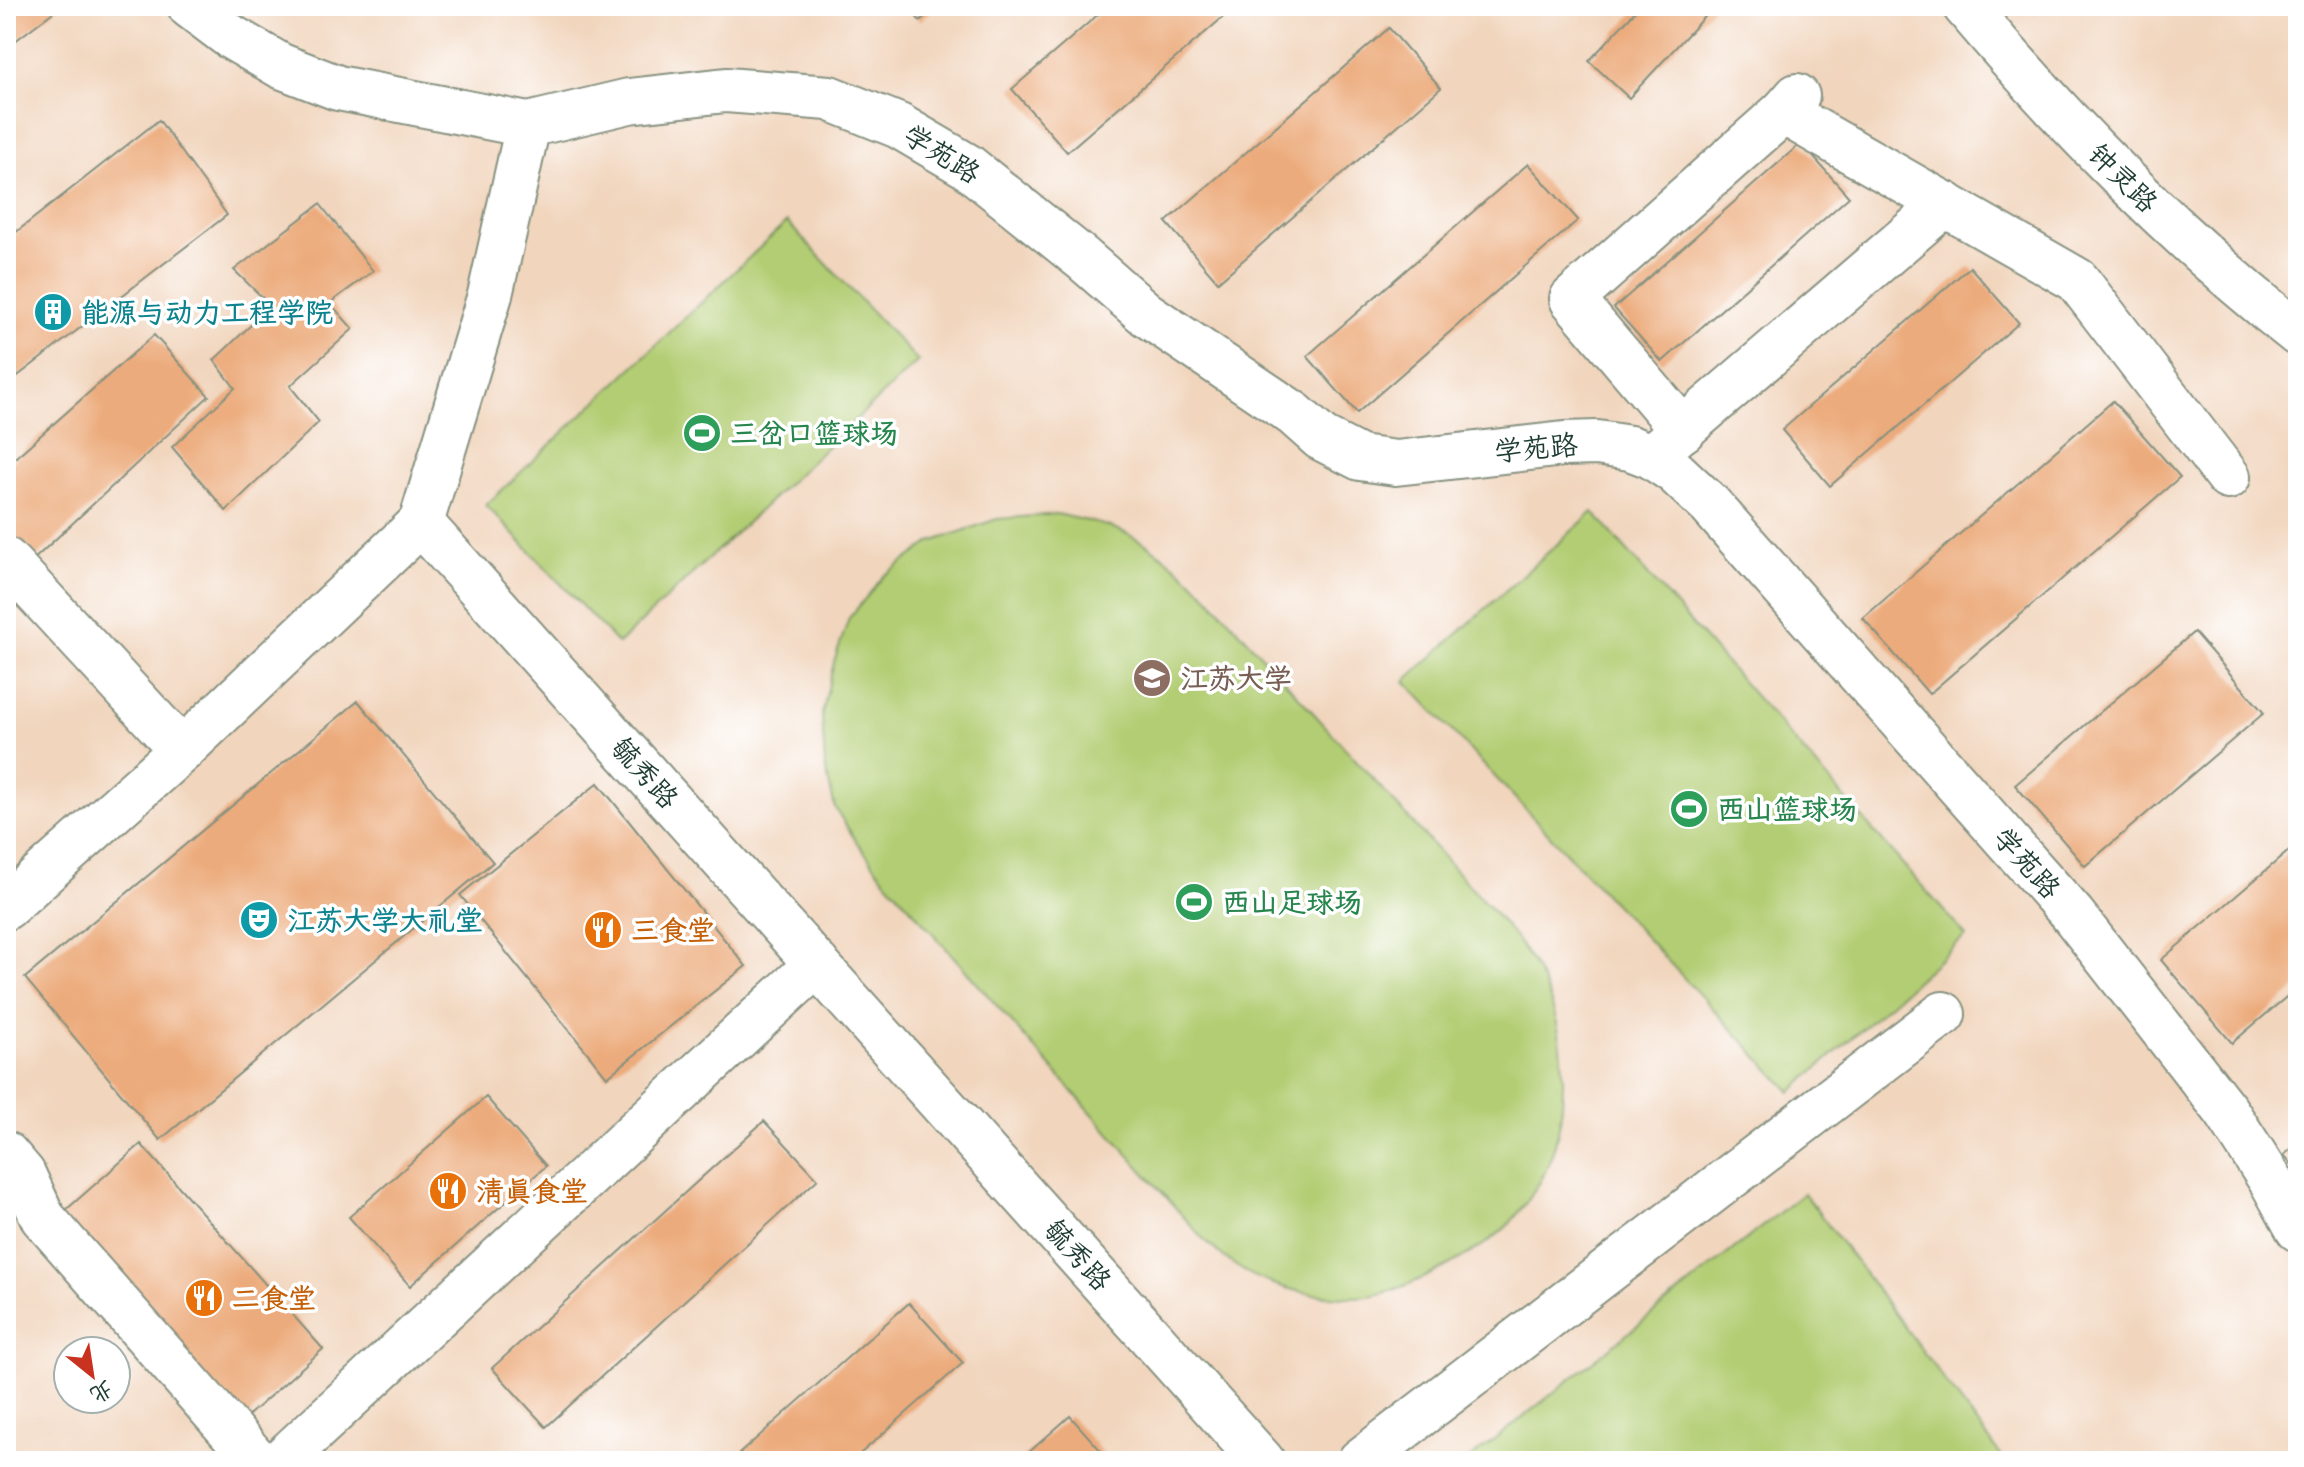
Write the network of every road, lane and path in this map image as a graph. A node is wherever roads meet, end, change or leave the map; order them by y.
1 (190, 6) edge
2 (1965, 6) edge
3 (528, 125) junction
4 (1945, 204) junction
5 (2298, 334) edge
6 (1667, 443) junction
7 (2228, 477) dead end
8 (421, 523) junction
9 (6, 560) edge
10 (182, 750) junction
11 (6, 907) edge
12 (817, 964) junction
13 (1943, 1014) dead end
14 (6, 1154) edge
15 (2298, 1229) edge
16 (257, 1461) edge
17 (281, 1461) edge
18 (1262, 1461) edge
19 (1360, 1461) edge

1 - 3 lane
2 - 5 lane, 钟灵路
3 - 6 lane, 学苑路
3 - 8 lane
4 - 6 lane
4 - 6 lane
4 - 7 lane
6 - 15 lane, 学苑路
8 - 10 lane
8 - 12 lane, 毓秀路
9 - 10 lane
10 - 11 lane
12 - 17 lane
12 - 18 lane, 毓秀路
13 - 19 lane
14 - 16 lane

